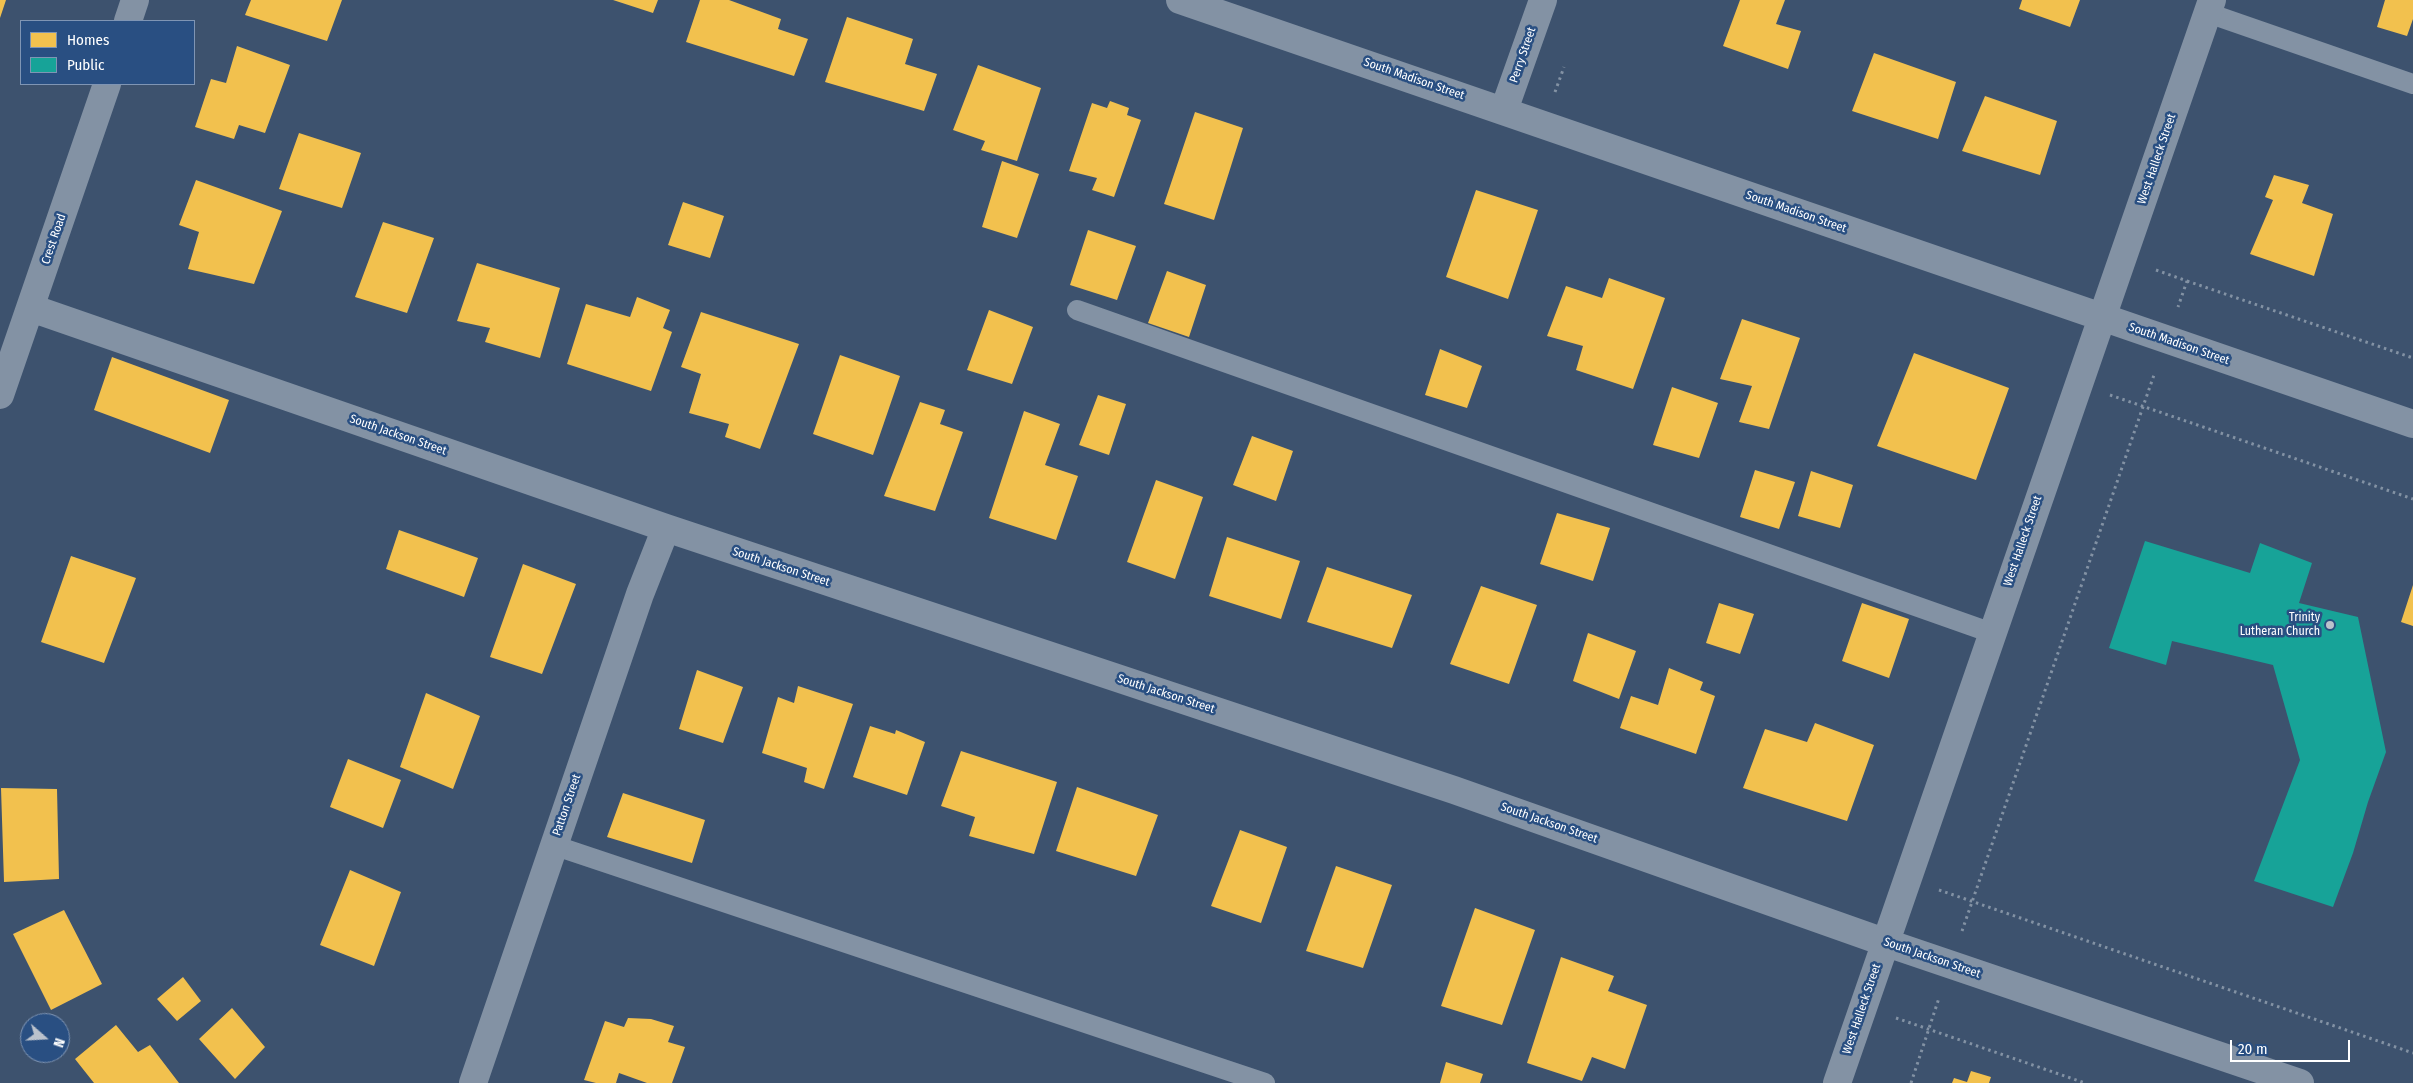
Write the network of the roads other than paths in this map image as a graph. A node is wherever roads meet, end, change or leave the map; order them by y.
1 (135, 0) edge
2 (1180, 0) edge
3 (1543, 0) edge
4 (2210, 6) edge
5 (128, 20) edge
6 (2413, 84) edge
7 (106, 85) edge
8 (1504, 110) junction
9 (31, 308) junction
10 (1077, 310) dead end
11 (2101, 317) junction
12 (0, 394) edge
13 (2413, 424) edge
14 (666, 528) junction
15 (1992, 632) junction
16 (553, 845) junction
17 (1884, 942) junction
18 (473, 1083) edge
19 (1265, 1083) edge
20 (1837, 1083) edge
21 (2300, 1083) edge

1 - 5 street
2 - 8 street, South Madison Street
3 - 8 street, Perry Street
4 - 6 lane
4 - 11 street, West Halleck Street
7 - 9 street, Crest Road
8 - 11 street, South Madison Street
9 - 12 street, Crest Road
9 - 14 street, South Jackson Street
10 - 15 lane
11 - 13 street, South Madison Street
11 - 15 street, West Halleck Street
14 - 16 street, Patton Street
14 - 17 street, South Jackson Street
15 - 17 street, West Halleck Street
16 - 18 street, Patton Street
16 - 19 lane
17 - 20 street, West Halleck Street
17 - 21 street, South Jackson Street

